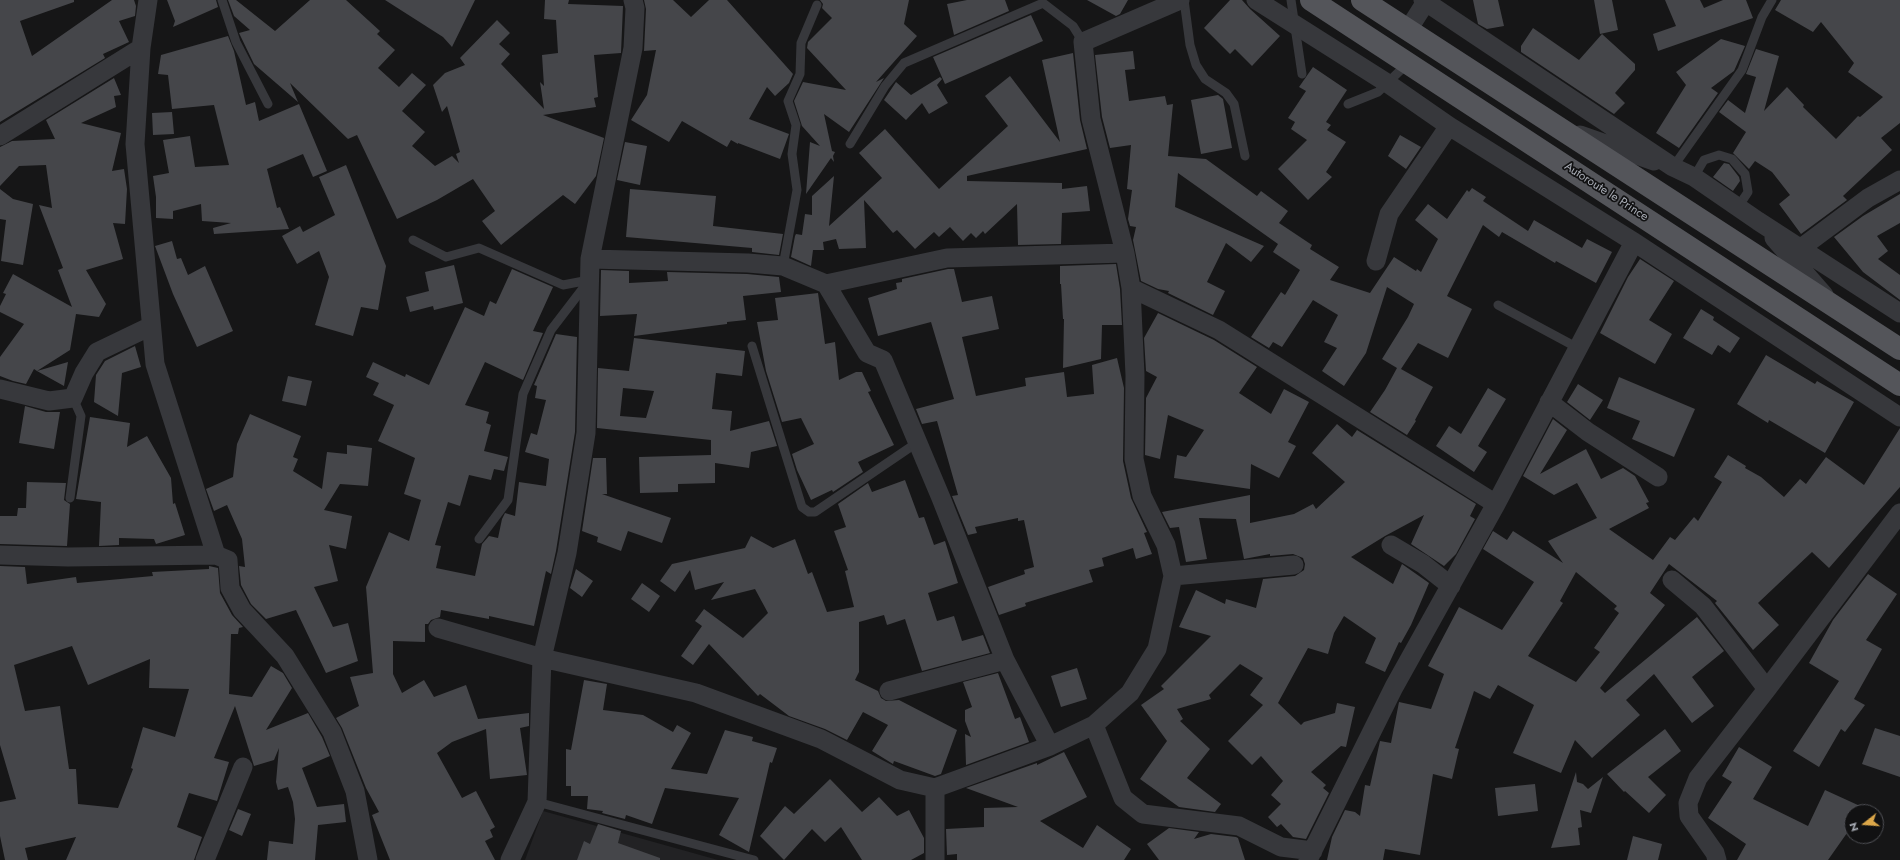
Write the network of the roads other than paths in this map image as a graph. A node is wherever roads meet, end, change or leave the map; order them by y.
1 (148, 0) edge
2 (222, 0) edge
3 (633, 0) edge
4 (1180, 0) edge
5 (1184, 0) edge
6 (1256, 0) edge
7 (1291, 0) edge
8 (1311, 0) edge
9 (1362, 0) edge
10 (1772, 0) edge
11 (1425, 1) edge
12 (817, 5) dead end
13 (1295, 25) junction
14 (1408, 30) junction
15 (1083, 42) junction
16 (141, 48) junction
17 (1408, 63) junction
18 (1302, 74) dead end
19 (1387, 83) junction
20 (268, 104) dead end
21 (1348, 104) dead end
22 (1553, 124) junction
23 (1449, 126) junction
24 (0, 136) edge
25 (850, 144) dead end
26 (1245, 156) dead end
27 (1673, 167) junction
28 (1694, 176) junction
29 (1900, 180) edge
30 (1738, 207) junction
31 (1758, 220) junction
32 (413, 240) dead end
33 (1634, 242) junction
34 (1801, 248) junction
35 (1125, 253) junction
36 (590, 259) junction
37 (1376, 260) dead end
38 (783, 266) junction
39 (590, 280) junction
40 (826, 284) junction
41 (1131, 288) junction
42 (1498, 305) dead end
43 (1834, 306) junction
44 (1900, 313) edge
45 (151, 326) junction
46 (752, 346) dead end
47 (1578, 348) junction
48 (1900, 349) edge
49 (1900, 385) edge
50 (0, 389) edge
51 (73, 398) junction
52 (1549, 402) junction
53 (1900, 417) edge
54 (918, 442) junction
55 (1658, 477) dead end
56 (70, 498) dead end
57 (1496, 504) junction
58 (1900, 513) edge
59 (479, 539) dead end
60 (1391, 545) dead end
61 (216, 554) junction
62 (0, 555) edge
63 (1294, 565) dead end
64 (1174, 576) junction
65 (1672, 580) dead end
66 (1451, 586) junction
67 (438, 628) dead end
68 (542, 658) junction
69 (1005, 660) junction
70 (1767, 689) junction
71 (889, 691) dead end
72 (1094, 725) junction
73 (1050, 746) junction
74 (243, 767) dead end
75 (935, 788) junction
76 (537, 802) junction
77 (1311, 855) edge
78 (205, 860) edge
79 (368, 860) edge
80 (510, 860) edge
81 (754, 860) edge
82 (935, 860) edge
83 (1717, 860) edge

1 - 16 street
2 - 20 lane
3 - 36 street
4 - 15 street
5 - 26 lane
6 - 13 street
7 - 13 lane
8 - 17 main road, Autoroute le Prince
9 - 14 main road
10 - 27 lane
11 - 14 street
11 - 27 street
12 - 38 lane
13 - 18 lane
13 - 19 street
14 - 22 main road
15 - 25 lane
15 - 35 street
16 - 24 street
16 - 45 street
17 - 19 lane
17 - 49 main road, Autoroute le Prince
19 - 21 lane
19 - 23 street
22 - 27 street
22 - 43 main road
23 - 33 street
23 - 37 street
27 - 28 street
28 - 30 street
28 - 30 lane
29 - 34 street
30 - 31 street
31 - 34 street
31 - 43 street
32 - 39 lane
33 - 47 street
33 - 53 street
34 - 44 street
35 - 40 street
35 - 41 street
36 - 38 street
36 - 39 street
38 - 40 street
39 - 59 lane
39 - 68 street
40 - 54 street
41 - 57 street
41 - 64 street
42 - 47 lane
43 - 48 main road
45 - 51 street
45 - 61 street
46 - 54 lane
47 - 52 street
50 - 51 street
51 - 56 lane
52 - 55 street
52 - 57 street
54 - 69 street
57 - 66 street
58 - 70 street
60 - 66 street
61 - 62 street
61 - 79 street
63 - 64 street
64 - 72 street
65 - 70 street
66 - 77 street
67 - 68 street
68 - 75 street
68 - 76 street
69 - 71 street
69 - 73 street
70 - 83 street
72 - 73 street
72 - 77 street
73 - 75 street
74 - 78 street
75 - 82 street
76 - 80 street
76 - 81 lane

